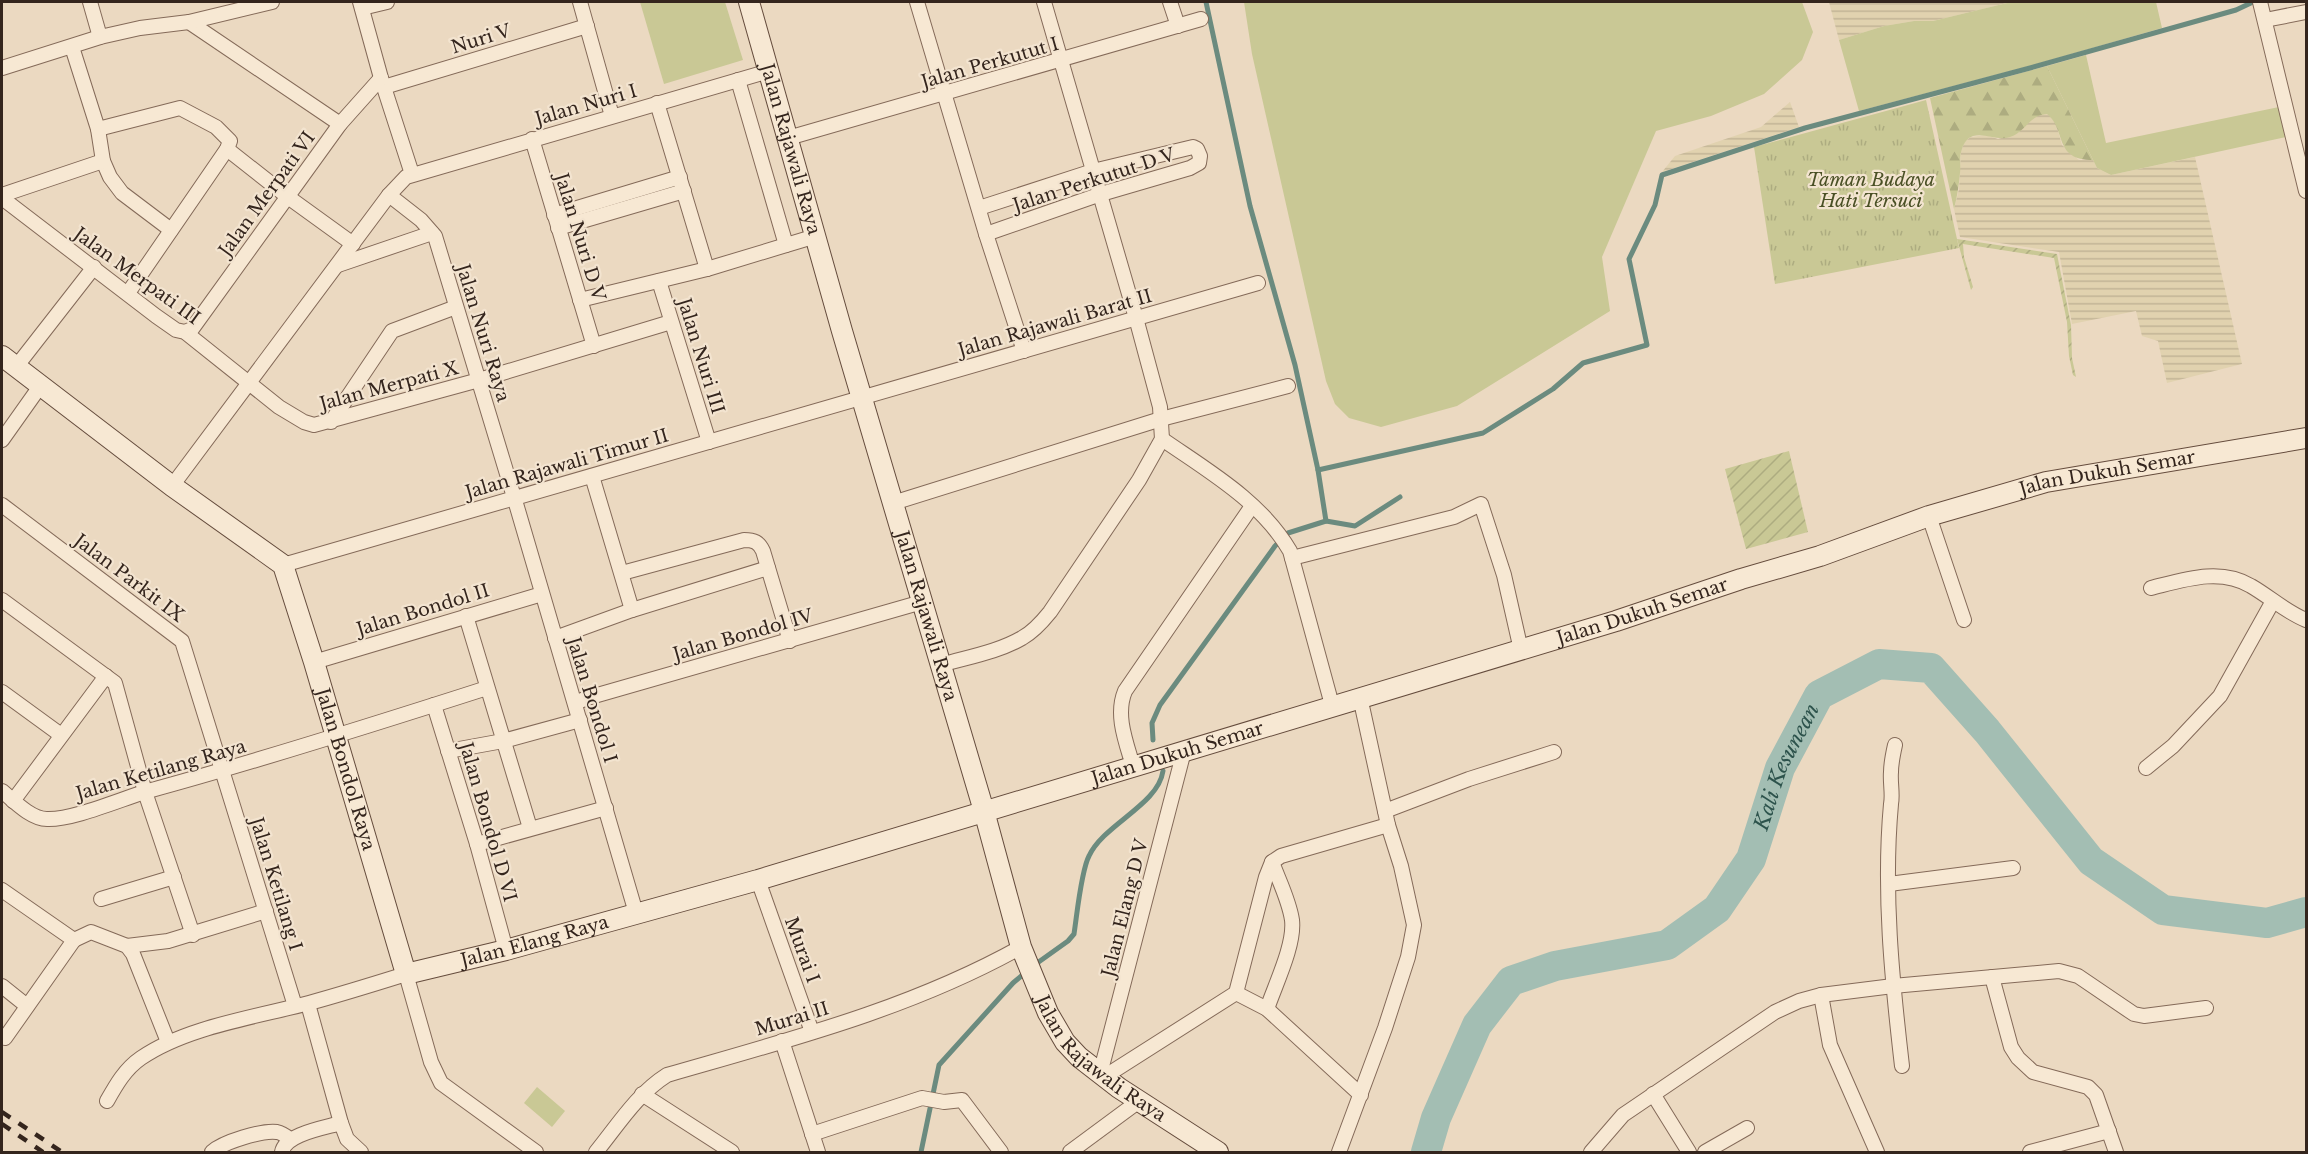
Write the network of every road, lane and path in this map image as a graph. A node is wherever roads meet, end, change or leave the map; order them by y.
1 (90, 2) edge
2 (272, 2) edge
3 (387, 2) edge
4 (580, 2) edge
5 (749, 2) edge
6 (916, 2) edge
7 (1044, 2) edge
8 (1170, 2) edge
9 (2260, 2) edge
10 (361, 5) edge
11 (2307, 12) edge
12 (1201, 19) dead end
13 (2265, 20) junction
14 (189, 22) junction
15 (587, 26) junction
16 (1178, 26) junction
17 (100, 37) junction
18 (72, 47) junction
19 (1061, 60) junction
20 (2, 68) edge
21 (769, 71) junction
22 (738, 80) junction
23 (382, 83) junction
24 (945, 95) junction
25 (657, 103) junction
26 (612, 116) junction
27 (340, 124) junction
28 (98, 129) junction
29 (2300, 135) edge
30 (788, 138) junction
31 (532, 139) junction
32 (227, 149) junction
33 (103, 161) junction
34 (1094, 171) junction
35 (412, 174) junction
36 (682, 184) junction
37 (2307, 191) edge
38 (1101, 194) junction
39 (389, 195) junction
40 (2, 197) edge
41 (288, 198) junction
42 (979, 208) junction
43 (556, 221) junction
44 (171, 230) junction
45 (432, 233) junction
46 (986, 234) junction
47 (816, 236) junction
48 (353, 244) junction
49 (786, 245) junction
50 (338, 265) junction
51 (94, 267) junction
52 (707, 269) junction
53 (659, 280) junction
54 (1258, 283) dead end
55 (128, 293) junction
56 (580, 300) junction
57 (456, 307) junction
58 (1136, 318) junction
59 (671, 322) junction
60 (185, 332) junction
61 (594, 346) junction
62 (1024, 351) junction
63 (8, 362) edge
64 (478, 380) junction
65 (250, 384) junction
66 (40, 385) junction
67 (1288, 386) dead end
68 (862, 398) junction
69 (1161, 419) junction
70 (331, 422) junction
71 (2307, 438) edge
72 (1162, 439) junction
73 (2, 440) edge
74 (709, 442) junction
75 (592, 476) junction
76 (172, 486) junction
77 (514, 498) junction
78 (893, 503) junction
79 (2, 505) edge
80 (1252, 506) junction
81 (1929, 516) junction
82 (1291, 554) junction
83 (283, 565) junction
84 (768, 568) junction
85 (622, 573) junction
86 (2151, 588) dead end
87 (542, 594) junction
88 (2273, 601) junction
89 (922, 602) junction
90 (2, 603) edge
91 (632, 610) junction
92 (466, 616) junction
93 (1964, 620) dead end
94 (2307, 620) edge
95 (555, 638) junction
96 (790, 641) junction
97 (1521, 650) junction
98 (314, 662) junction
99 (941, 665) junction
100 (106, 676) junction
101 (487, 688) junction
102 (2, 692) edge
103 (1360, 697) junction
104 (575, 703) junction
105 (434, 705) junction
106 (1332, 705) junction
107 (580, 720) junction
108 (61, 735) junction
109 (335, 735) junction
110 (503, 741) junction
111 (1895, 745) dead end
112 (448, 751) junction
113 (1184, 752) junction
114 (1554, 752) dead end
115 (1133, 766) junction
116 (2146, 768) dead end
117 (222, 772) junction
118 (2, 791) edge
119 (145, 792) junction
120 (14, 801) junction
121 (606, 808) junction
122 (984, 811) junction
123 (1386, 818) junction
124 (530, 828) junction
125 (477, 844) junction
126 (1272, 862) junction
127 (2013, 868) dead end
128 (174, 877) junction
129 (758, 880) junction
130 (1889, 884) junction
131 (2, 890) edge
132 (101, 899) dead end
133 (266, 911) junction
134 (636, 913) junction
135 (193, 935) junction
136 (74, 940) junction
137 (127, 946) junction
138 (506, 950) junction
139 (1023, 952) junction
140 (406, 974) junction
141 (1992, 977) junction
142 (2, 986) edge
143 (1893, 986) junction
144 (1236, 993) junction
145 (1821, 995) junction
146 (302, 1005) junction
147 (27, 1006) junction
148 (2206, 1008) dead end
149 (1267, 1010) junction
150 (812, 1032) junction
151 (5, 1038) dead end
152 (782, 1041) junction
153 (168, 1042) junction
154 (1902, 1066) dead end
155 (1102, 1076) junction
156 (642, 1094) junction
157 (1653, 1094) junction
158 (1361, 1095) junction
159 (107, 1101) dead end
160 (1139, 1101) junction
161 (341, 1123) junction
162 (1747, 1128) dead end
163 (2109, 1131) junction
164 (812, 1134) junction
165 (290, 1139) junction
166 (212, 1152) edge
167 (282, 1152) edge
168 (361, 1152) edge
169 (536, 1152) edge
170 (596, 1152) edge
171 (732, 1152) edge
172 (818, 1152) edge
173 (1001, 1152) edge
174 (1070, 1152) edge
175 (1218, 1152) edge
176 (1339, 1152) edge
177 (1592, 1152) edge
178 (1689, 1152) edge
179 (1705, 1152) edge
180 (1877, 1152) edge
181 (2030, 1152) edge
182 (2116, 1152) edge

1 - 17 street
2 - 14 street
3 - 10 street
4 - 15 street
5 - 21 street, Jalan Rajawali Raya
6 - 24 street
7 - 19 street
8 - 16 street
9 - 13 street
10 - 23 street
11 - 13 street
12 - 16 street, Jalan Perkutut I
13 - 29 street
14 - 17 street
14 - 27 street
15 - 23 street, Nuri V
15 - 26 street
16 - 19 street, Jalan Perkutut I
17 - 18 street
18 - 20 street
18 - 28 street
19 - 24 street, Jalan Perkutut I
19 - 34 street
21 - 22 street, Jalan Nuri I
21 - 30 street, Jalan Rajawali Raya
22 - 25 street, Jalan Nuri I
22 - 49 street
23 - 27 street, Jalan Merpati VI
23 - 35 street
24 - 30 street, Jalan Perkutut I
24 - 42 street
25 - 26 street, Jalan Nuri I
25 - 36 street
26 - 31 street, Jalan Nuri I
27 - 41 street, Jalan Merpati VI
28 - 32 street
28 - 33 street
29 - 37 street
30 - 47 street, Jalan Rajawali Raya
31 - 35 street, Jalan Nuri I
31 - 43 street, Jalan Nuri D V
32 - 41 street
32 - 44 street
33 - 40 street
33 - 44 street
34 - 38 street
34 - 38 street, Jalan Perkutut D V
34 - 42 street
35 - 39 street
36 - 43 street
36 - 52 street
38 - 46 street, Jalan Perkutut D V
38 - 58 street
39 - 45 street, Jalan Nuri Raya
39 - 48 street
40 - 51 street, Jalan Merpati III
41 - 48 street
41 - 60 street, Jalan Merpati VI
42 - 46 street
43 - 56 street, Jalan Nuri D V
44 - 55 street
45 - 50 street
45 - 57 street, Jalan Nuri Raya
46 - 62 street
47 - 49 street
47 - 68 street, Jalan Rajawali Raya
48 - 50 street
49 - 52 street
50 - 65 street
51 - 55 street, Jalan Merpati III
51 - 63 street
52 - 53 street
53 - 56 street
53 - 59 street, Jalan Nuri III
54 - 58 street, Jalan Rajawali Barat II
55 - 60 street, Jalan Merpati III
56 - 61 street, Jalan Nuri D V
57 - 64 street, Jalan Nuri Raya
57 - 70 street
58 - 62 street, Jalan Rajawali Barat II
58 - 69 street
59 - 61 street, Jalan Merpati X
59 - 74 street, Jalan Nuri III
60 - 65 street, Jalan Merpati III
61 - 64 street, Jalan Merpati X
62 - 68 street, Jalan Rajawali Barat II
63 - 66 street
64 - 70 street, Jalan Merpati X
64 - 77 street, Jalan Nuri Raya
65 - 70 street, Jalan Merpati X
65 - 76 street
66 - 73 street
66 - 76 street
67 - 69 street
68 - 74 street, Jalan Rajawali Timur II
68 - 78 street, Jalan Rajawali Raya
69 - 72 street
69 - 78 street
71 - 81 street, Jalan Dukuh Semar
72 - 80 street
72 - 99 street
74 - 75 street, Jalan Rajawali Timur II
75 - 77 street, Jalan Rajawali Timur II
75 - 85 street
76 - 83 street
77 - 83 street, Jalan Rajawali Timur II
77 - 87 street, Jalan Bondol I
78 - 89 street, Jalan Rajawali Raya
79 - 117 street, Jalan Parkit IX
80 - 82 street
80 - 115 street
81 - 93 street
81 - 97 street, Jalan Dukuh Semar
82 - 97 street
82 - 106 street
83 - 98 street, Jalan Bondol Raya
84 - 85 street
84 - 91 street
84 - 96 street
85 - 91 street
86 - 88 street
87 - 92 street, Jalan Bondol II
87 - 95 street, Jalan Bondol I
88 - 94 street
88 - 116 street
89 - 96 street, Jalan Bondol IV
89 - 99 street, Jalan Rajawali Raya
90 - 100 street
91 - 95 street
92 - 98 street, Jalan Bondol II
92 - 101 street
95 - 104 street, Jalan Bondol I
96 - 104 street, Jalan Bondol IV
97 - 103 street, Jalan Dukuh Semar
98 - 109 street, Jalan Bondol Raya
99 - 122 street, Jalan Rajawali Raya
100 - 108 street
100 - 119 street
101 - 105 street, Jalan Ketilang Raya
101 - 110 street
102 - 108 street
103 - 106 street, Jalan Dukuh Semar
103 - 123 street
104 - 107 street, Jalan Bondol I
105 - 109 street, Jalan Ketilang Raya
105 - 112 street, Jalan Bondol D VI
106 - 113 street, Jalan Dukuh Semar
107 - 110 street
107 - 121 street, Jalan Bondol I
108 - 120 street
109 - 117 street, Jalan Ketilang Raya
109 - 140 street, Jalan Bondol Raya
110 - 112 street
110 - 124 street
111 - 130 street
112 - 125 street, Jalan Bondol D VI
113 - 115 street, Jalan Dukuh Semar
113 - 155 street, Jalan Elang D V
114 - 123 street
115 - 122 street, Jalan Dukuh Semar
117 - 119 street, Jalan Ketilang Raya
117 - 133 street, Jalan Ketilang I
118 - 120 street, Jalan Ketilang Raya
119 - 120 street, Jalan Ketilang Raya
119 - 128 street
121 - 124 street
121 - 134 street, Jalan Bondol I
122 - 129 street, Jalan Elang Raya
122 - 139 street, Jalan Rajawali Raya
123 - 126 street
123 - 158 street
124 - 125 street
125 - 138 street, Jalan Bondol D VI
126 - 144 street
126 - 149 street
127 - 130 street
128 - 132 street
128 - 135 street
129 - 134 street, Jalan Elang Raya
129 - 150 street, Murai I
130 - 143 street
131 - 136 street
133 - 135 street
133 - 146 street, Jalan Ketilang I
134 - 138 street, Jalan Elang Raya
135 - 137 street
136 - 137 street
136 - 147 street
137 - 153 street
138 - 140 street, Jalan Elang Raya
139 - 150 street, Murai II
139 - 155 street, Jalan Rajawali Raya
140 - 146 street, Jalan Elang Raya
140 - 169 street
141 - 143 street
141 - 148 street
141 - 163 street
142 - 147 street
143 - 145 street
143 - 154 street
144 - 149 street
144 - 155 street
145 - 157 street
145 - 180 street
146 - 153 street, Jalan Elang Raya
146 - 161 street, Jalan Ketilang I
147 - 151 street
149 - 158 street
150 - 152 street, Murai II
152 - 156 street, Murai II
152 - 164 street
153 - 159 street, Jalan Elang Raya
155 - 160 street, Jalan Rajawali Raya
156 - 170 street, Murai II
156 - 171 street
157 - 177 street
157 - 178 street
158 - 176 street
160 - 174 street
160 - 175 street, Jalan Rajawali Raya
161 - 165 street
161 - 168 street, Jalan Ketilang I
162 - 179 street
163 - 181 street
163 - 182 street
164 - 172 street
164 - 173 street
165 - 166 street
165 - 167 street

